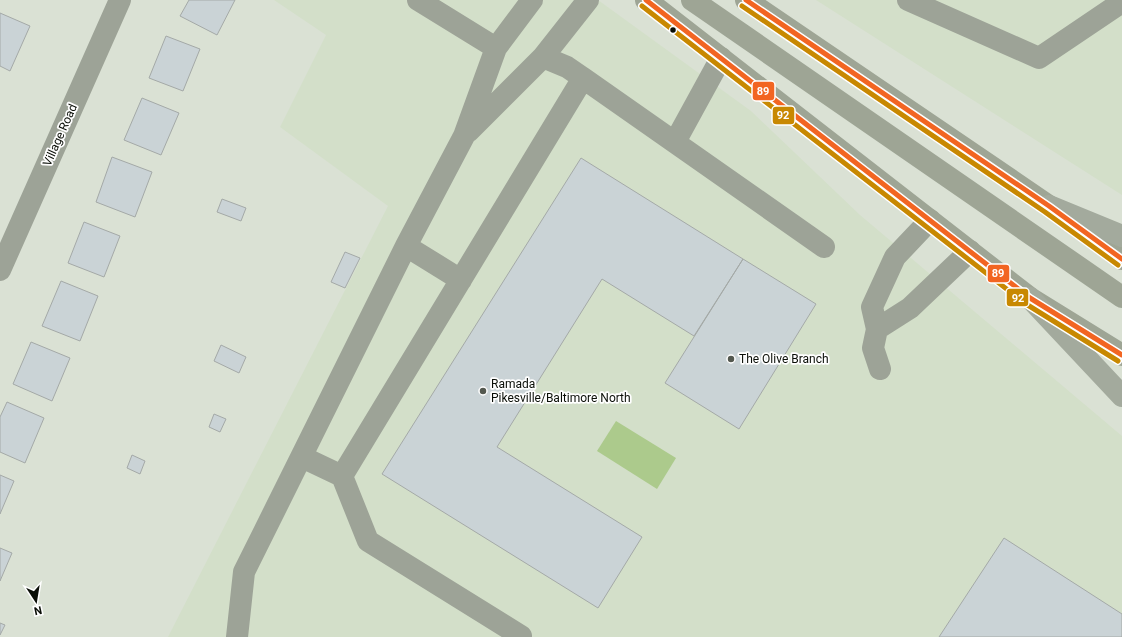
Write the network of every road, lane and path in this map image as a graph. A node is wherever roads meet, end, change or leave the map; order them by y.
1 (120, 0) edge
2 (532, 0) edge
3 (588, 0) edge
4 (646, 0) edge
5 (692, 0) edge
6 (746, 0) edge
7 (908, 0) edge
8 (423, 1) edge
9 (1122, 2) edge
10 (496, 48) junction
11 (543, 57) junction
12 (721, 58) junction
13 (583, 78) junction
14 (464, 136) junction
15 (675, 142) junction
16 (1048, 206) junction
17 (930, 220) junction
18 (1122, 236) edge
19 (406, 246) junction
20 (824, 247) dead end
21 (970, 251) junction
22 (1122, 259) edge
23 (0, 270) edge
24 (460, 280) junction
25 (1122, 297) edge
26 (1030, 298) junction
27 (877, 329) junction
28 (1122, 355) edge
29 (880, 368) dead end
30 (1122, 396) edge
31 (302, 457) junction
32 (342, 476) junction
33 (521, 636) dead end
34 (237, 637) edge

1 - 23 street, Village Road
2 - 10 street
3 - 11 street
4 - 12 main road
5 - 25 main road
6 - 16 main road
7 - 9 street
8 - 10 street
10 - 14 street
11 - 13 street
11 - 14 street
12 - 15 street
12 - 17 main road
13 - 15 street
13 - 24 street
14 - 19 street
15 - 20 street
16 - 18 highway
16 - 22 main road
17 - 21 main road
17 - 27 street
19 - 24 street
19 - 31 street
21 - 26 main road
21 - 27 street
24 - 32 street
26 - 28 main road
26 - 30 highway
27 - 29 street
31 - 32 street
31 - 34 street
32 - 33 street

